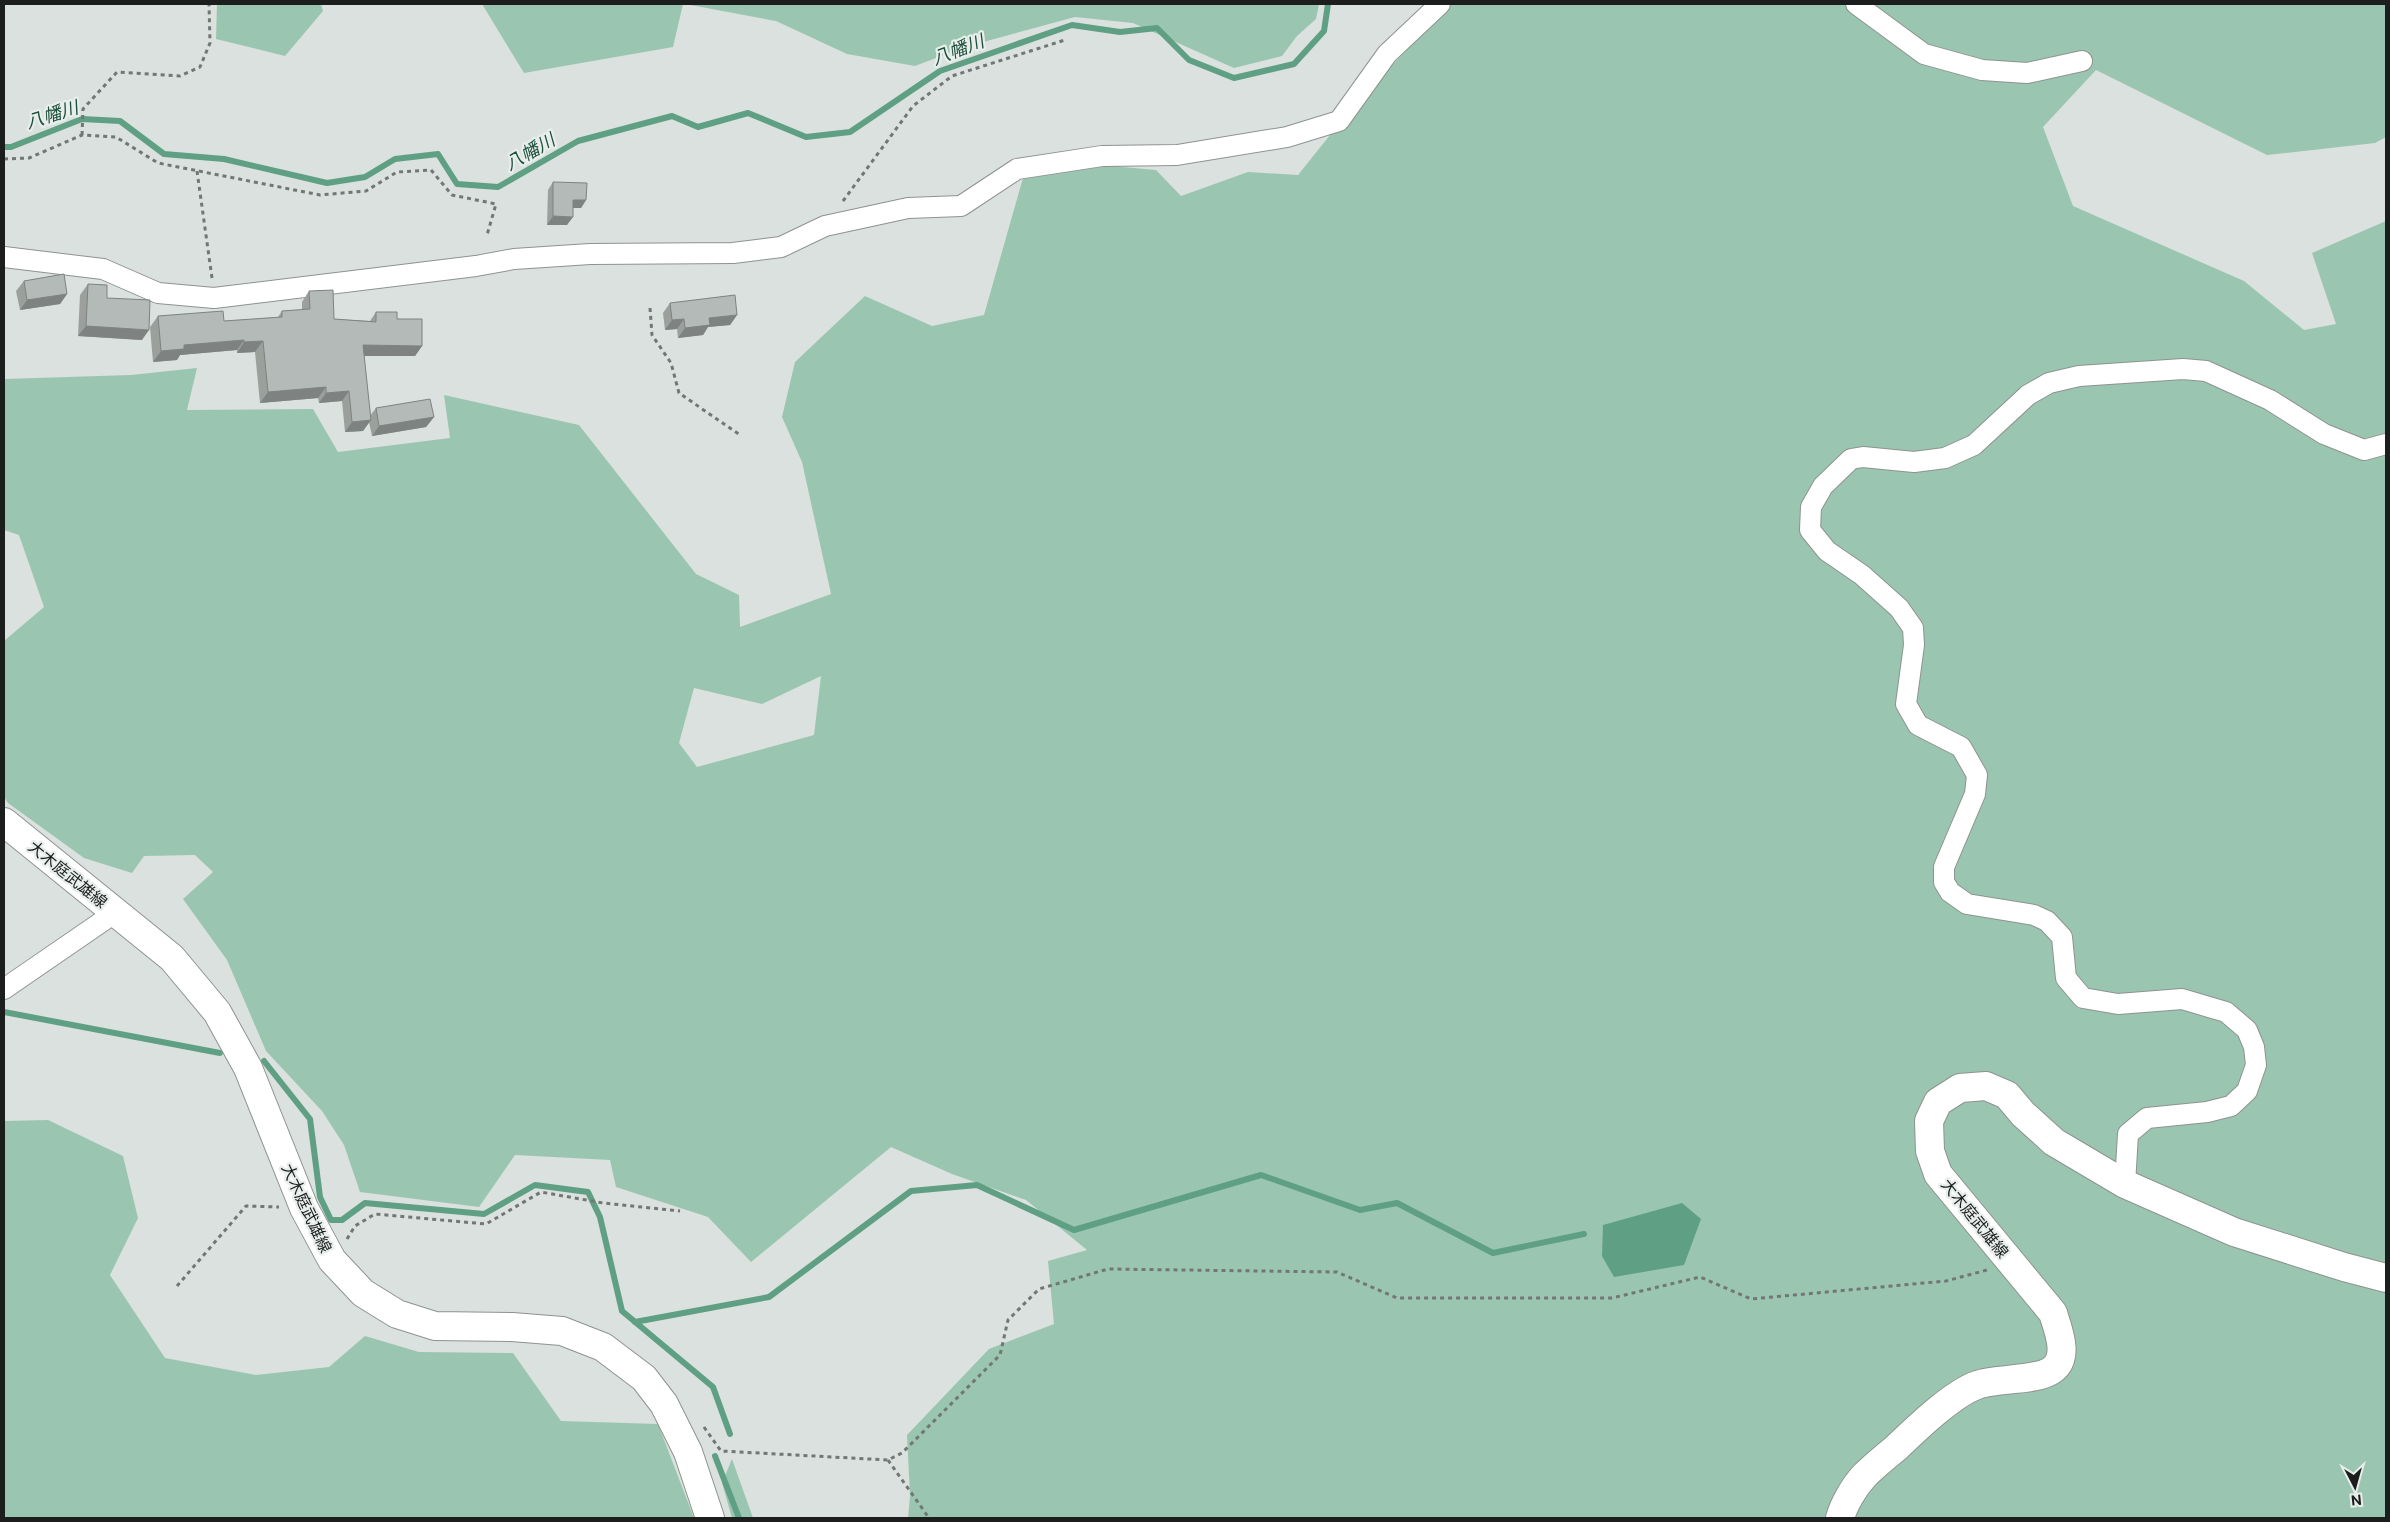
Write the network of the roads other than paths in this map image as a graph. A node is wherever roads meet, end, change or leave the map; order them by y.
1 (1440, 4) edge
2 (1856, 4) edge
3 (2082, 61) dead end
4 (4, 257) edge
5 (2386, 444) edge
6 (4, 822) edge
7 (116, 912) junction
8 (4, 989) edge
9 (2124, 1184) junction
10 (2386, 1278) edge
11 (710, 1518) edge
12 (1840, 1518) edge

1 - 4 street
2 - 3 street
5 - 9 street
6 - 7 main road, 大木庭武雄線
7 - 8 street
7 - 11 main road, 大木庭武雄線
9 - 10 main road, 大木庭武雄線
9 - 12 main road, 大木庭武雄線

